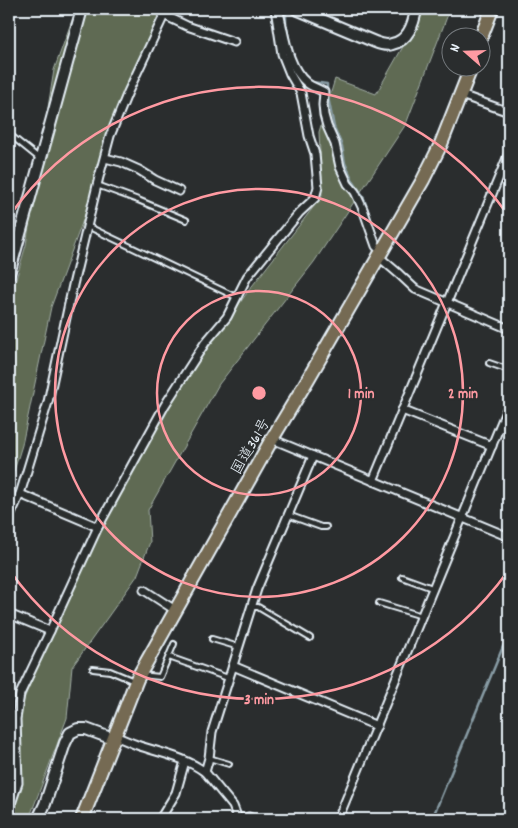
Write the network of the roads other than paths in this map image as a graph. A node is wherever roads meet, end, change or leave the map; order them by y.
1 (82, 9) edge
2 (277, 9) edge
3 (296, 9) edge
4 (416, 9) edge
5 (492, 9) edge
6 (165, 12) edge
7 (485, 28) edge
8 (234, 42) dead end
9 (467, 78) edge
10 (461, 95) junction
11 (509, 112) edge
12 (9, 134) edge
13 (509, 154) edge
14 (105, 158) junction
15 (40, 159) junction
16 (97, 185) junction
17 (178, 191) dead end
18 (186, 220) dead end
19 (87, 226) junction
20 (380, 253) junction
21 (9, 274) edge
22 (237, 297) junction
23 (447, 301) junction
24 (509, 329) edge
25 (489, 363) dead end
26 (509, 370) edge
27 (509, 404) edge
28 (402, 410) junction
29 (500, 427) junction
30 (509, 431) edge
31 (272, 439) junction
32 (492, 446) junction
33 (313, 456) junction
34 (373, 480) junction
35 (20, 494) junction
36 (10, 515) edge
37 (288, 515) junction
38 (463, 517) junction
39 (9, 524) edge
40 (98, 527) junction
41 (326, 527) dead end
42 (509, 536) edge
43 (402, 577) dead end
44 (433, 589) junction
45 (144, 590) dead end
46 (379, 603) dead end
47 (251, 607) junction
48 (175, 610) junction
49 (9, 614) edge
50 (422, 616) junction
51 (50, 631) junction
52 (310, 638) dead end
53 (212, 639) dead end
54 (174, 644) dead end
55 (238, 648) junction
56 (169, 657) junction
57 (233, 666) junction
58 (93, 669) dead end
59 (138, 678) junction
60 (229, 678) junction
61 (377, 726) junction
62 (114, 737) junction
63 (209, 758) junction
64 (185, 761) junction
65 (229, 764) dead end
66 (205, 772) junction
67 (9, 810) edge
68 (236, 818) edge
69 (38, 819) edge
70 (82, 819) edge
71 (160, 819) edge
72 (243, 819) edge
73 (254, 819) edge
74 (338, 819) edge

1 - 15 street
2 - 20 street
2 - 22 street
3 - 4 street
5 - 7 highway
6 - 8 street
6 - 14 street
9 - 10 highway, 国道361号
10 - 11 street
10 - 20 highway, 国道361号
12 - 15 lane
13 - 23 street
14 - 16 street
14 - 17 street
15 - 21 street
16 - 18 lane
16 - 19 street
19 - 22 lane
19 - 35 street
20 - 23 street
20 - 31 highway, 国道361号
22 - 40 street
23 - 24 street
23 - 28 street
25 - 26 lane
27 - 29 street
28 - 32 street
28 - 34 street
29 - 30 street
29 - 32 street
31 - 33 street
31 - 48 highway, 国道361号
32 - 38 street
33 - 34 street
33 - 37 street
34 - 38 street
35 - 36 street
35 - 40 street
36 - 39 street
37 - 41 lane
37 - 47 street
38 - 42 street
38 - 44 street
40 - 51 street
43 - 44 lane
44 - 50 street
45 - 48 street
46 - 50 lane
47 - 52 lane
47 - 55 street
48 - 59 highway, 国道361号
49 - 51 street
50 - 61 street
51 - 67 street
53 - 55 lane
54 - 56 lane
55 - 57 street
56 - 59 lane
56 - 60 lane
57 - 60 street
57 - 61 street
58 - 59 lane
59 - 62 highway, 国道361号
60 - 63 street
61 - 74 street
62 - 64 street
62 - 69 street
62 - 70 highway, 国道361号
63 - 65 lane
63 - 66 street
64 - 66 street
64 - 71 street
66 - 68 street
72 - 73 street

